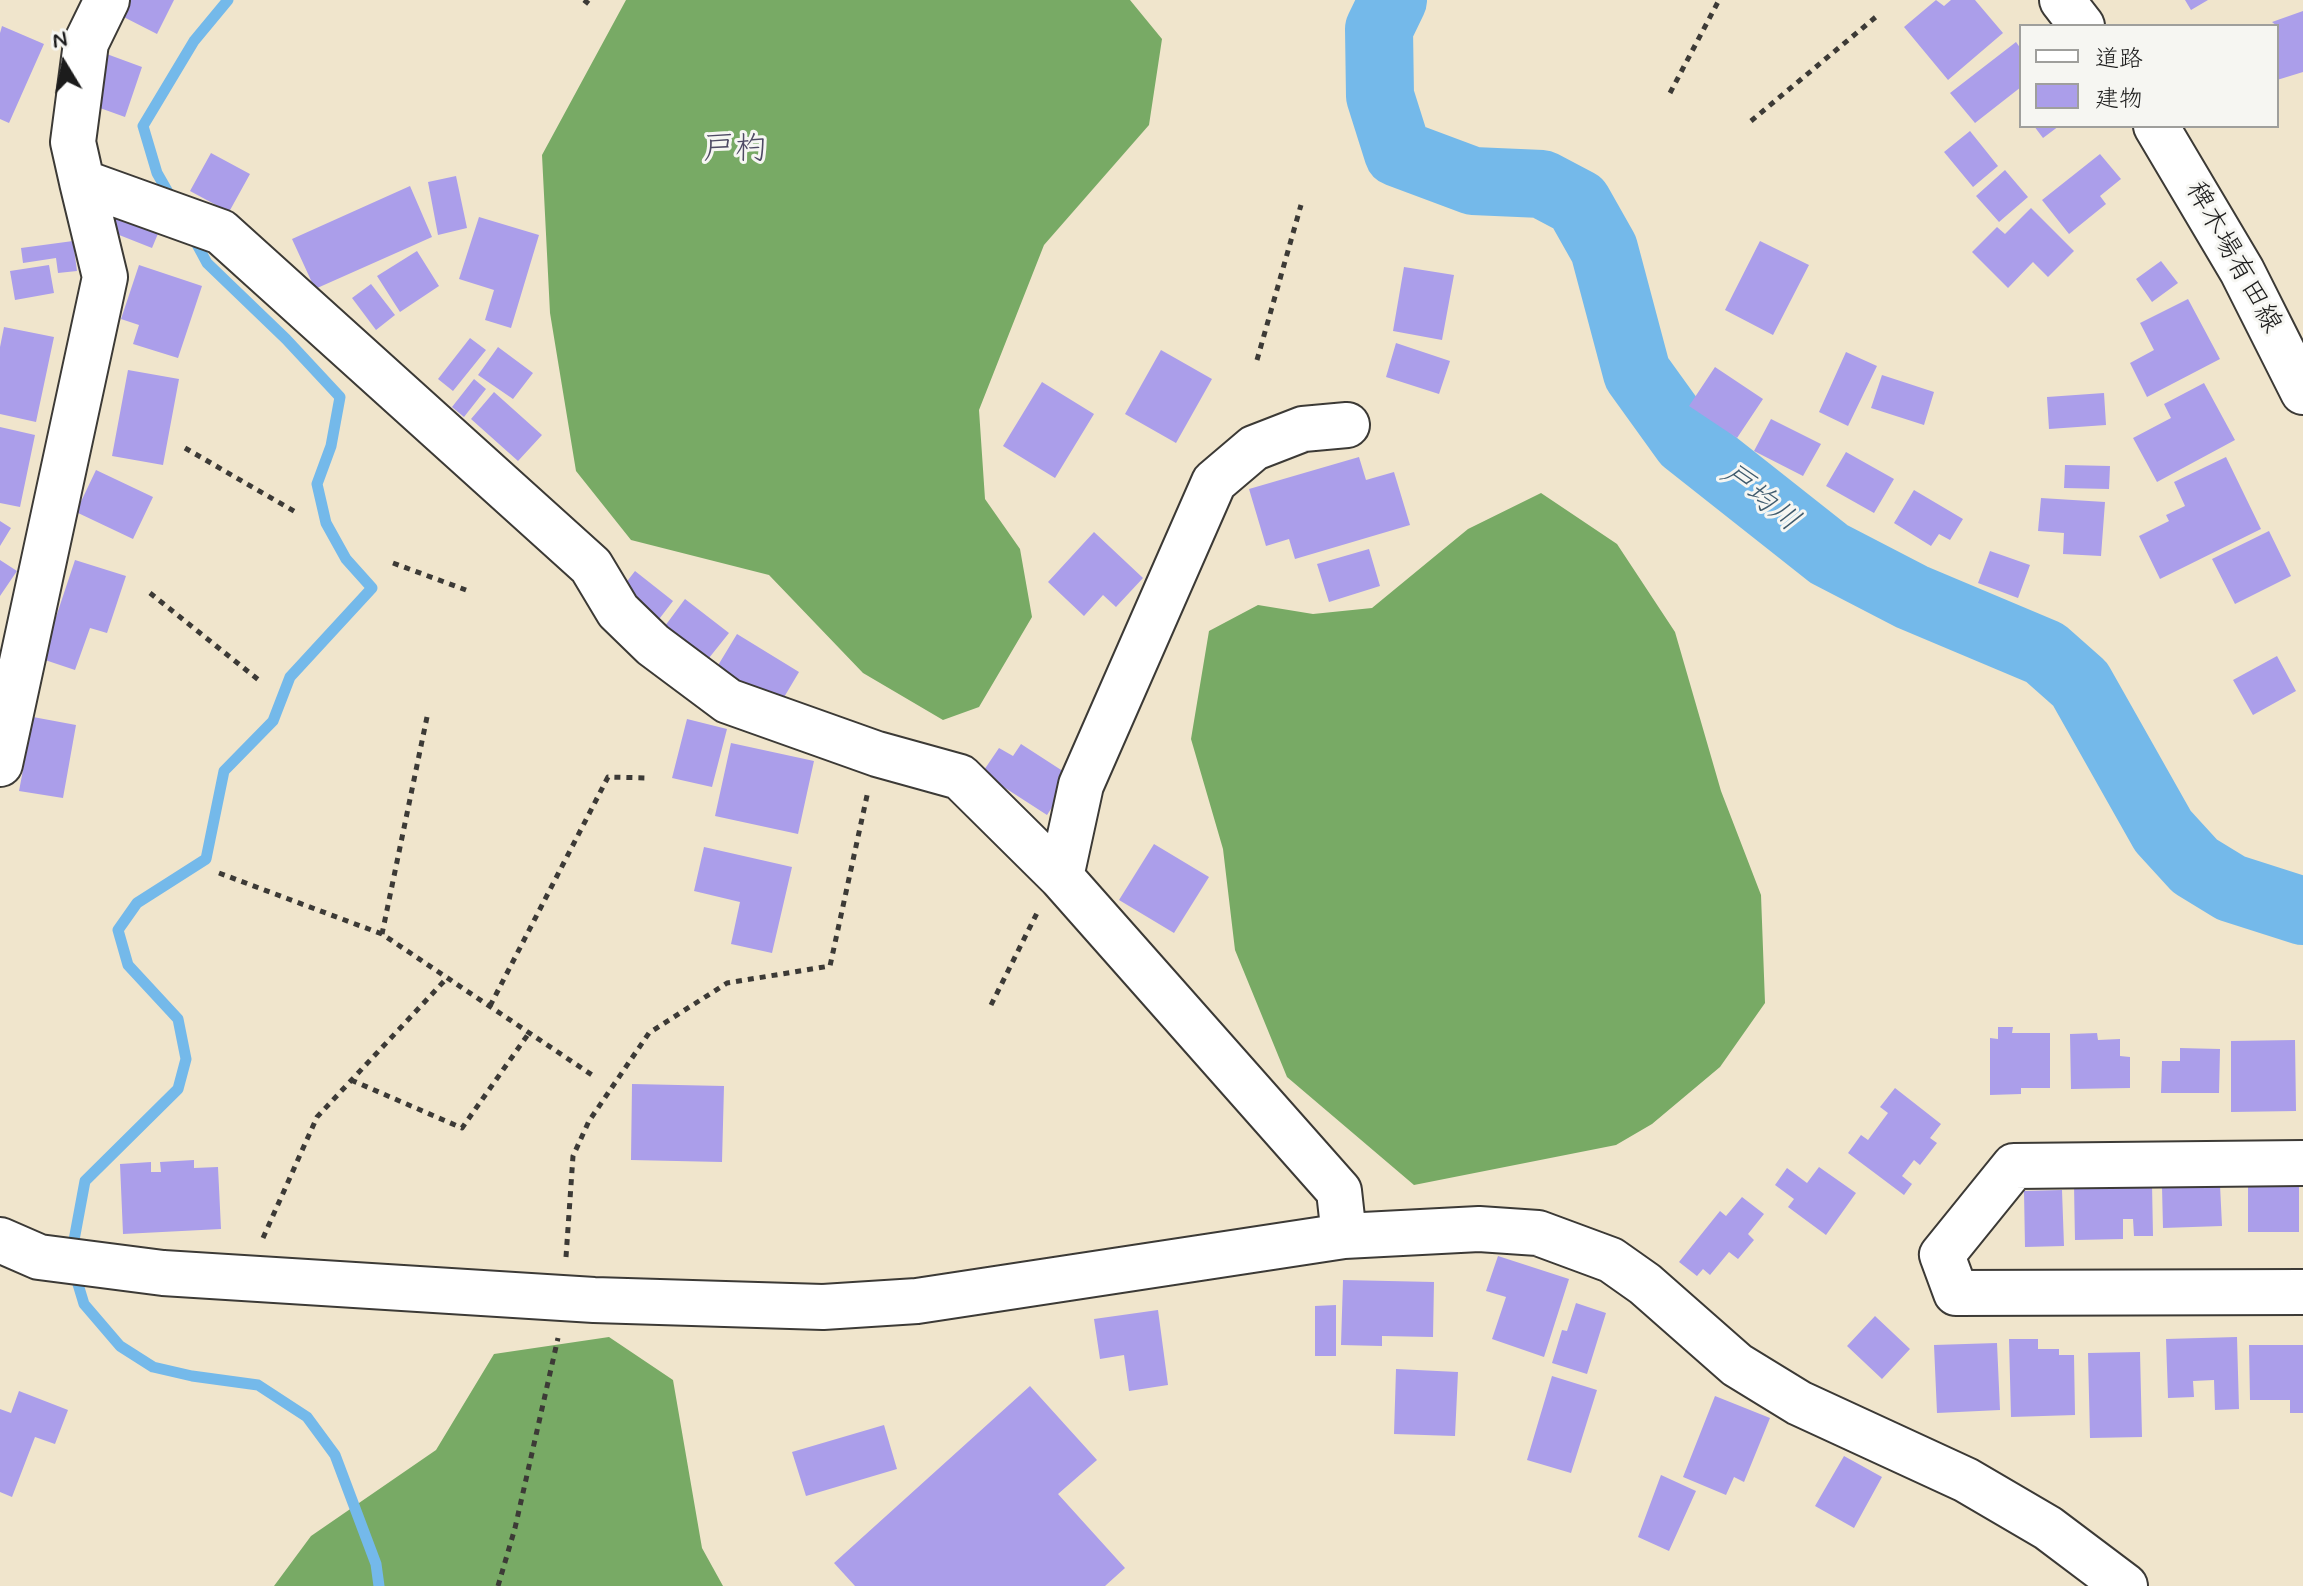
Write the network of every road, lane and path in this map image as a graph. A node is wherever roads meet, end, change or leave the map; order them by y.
1 (107, 0) edge
2 (1719, 0) edge
3 (2062, 0) edge
4 (1877, 16) dead end
5 (2080, 24) edge
6 (1670, 93) dead end
7 (1751, 121) dead end
8 (2157, 128) edge
9 (82, 182) junction
10 (1301, 205) dead end
11 (1257, 360) dead end
12 (2303, 392) edge
13 (1347, 425) dead end
14 (185, 448) dead end
15 (299, 514) dead end
16 (393, 563) dead end
17 (466, 590) dead end
18 (150, 593) dead end
19 (260, 681) dead end
20 (427, 717) dead end
21 (877, 754) junction
22 (0, 764) edge
23 (649, 778) dead end
24 (219, 873) dead end
25 (1052, 889) junction
26 (382, 934) junction
27 (447, 978) junction
28 (991, 1005) dead end
29 (490, 1006) junction
30 (529, 1033) junction
31 (592, 1075) dead end
32 (351, 1080) junction
33 (2303, 1163) edge
34 (1344, 1236) junction
35 (0, 1240) edge
36 (261, 1242) dead end
37 (2303, 1292) edge
38 (561, 1298) junction
39 (498, 1586) edge
40 (2125, 1586) edge

1 - 9 street
2 - 6 path
3 - 5 street
4 - 7 path
8 - 12 street, 稗木場有田線
9 - 21 street
9 - 22 street
10 - 11 path
13 - 25 street
14 - 15 path
16 - 17 path
18 - 19 path
20 - 26 path
21 - 25 street
21 - 38 path
23 - 29 path
24 - 26 path
25 - 28 path
25 - 34 street
26 - 27 path
27 - 29 path
27 - 32 path
29 - 30 path
30 - 31 path
30 - 32 path
32 - 36 path
33 - 37 street
34 - 38 street
34 - 40 street
35 - 38 street
38 - 39 path

